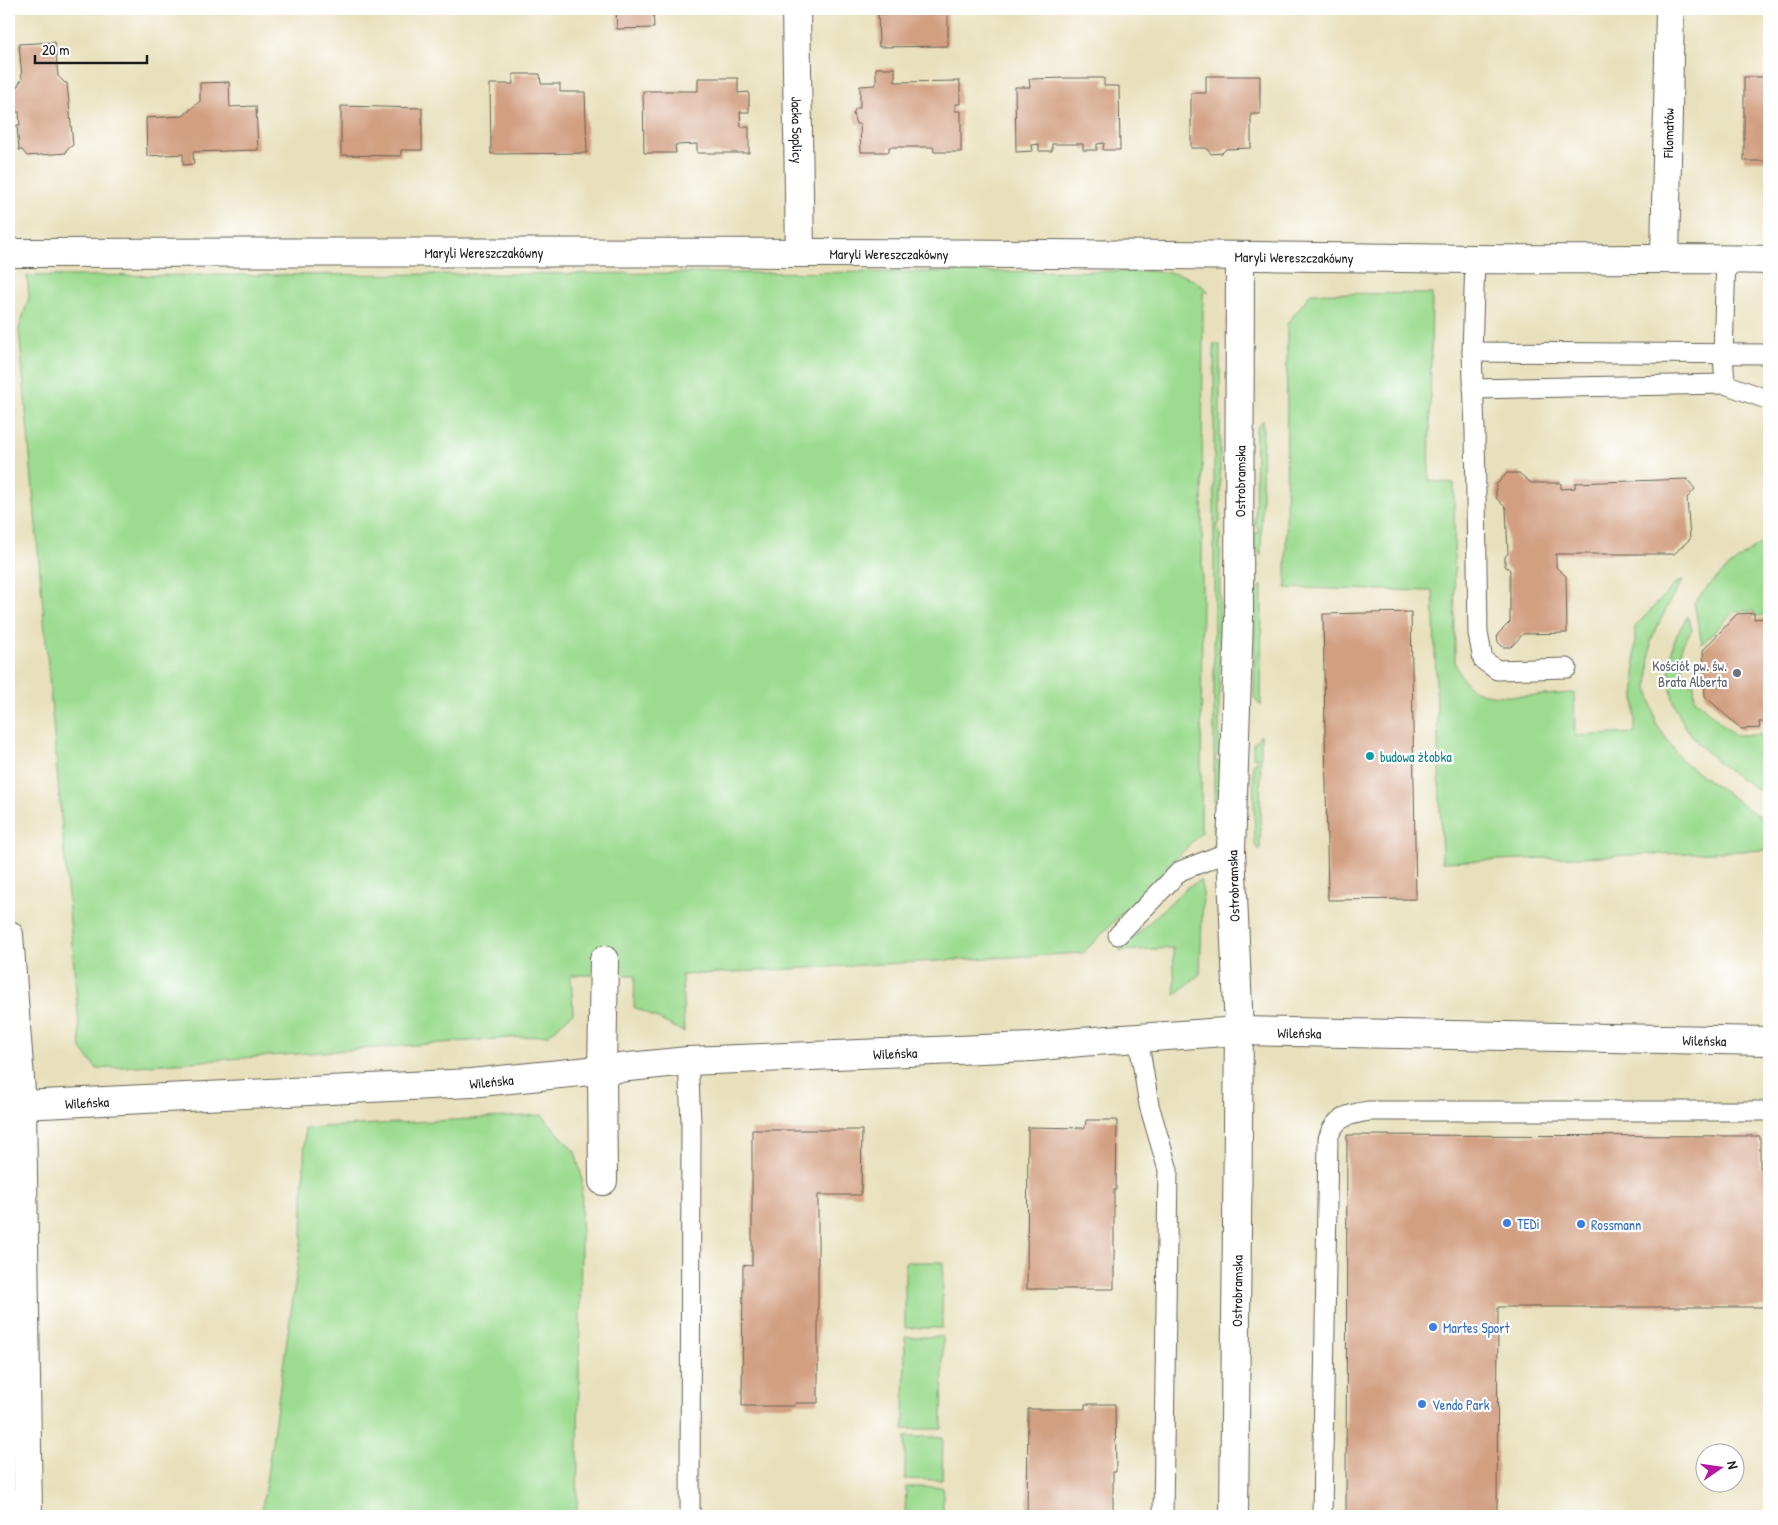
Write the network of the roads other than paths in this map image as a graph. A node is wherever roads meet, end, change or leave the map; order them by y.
1 (796, 9) edge
2 (1670, 9) edge
3 (9, 253) edge
4 (800, 253) junction
5 (1240, 256) junction
6 (1665, 258) junction
7 (1475, 259) junction
8 (1726, 259) junction
9 (1769, 260) edge
10 (1472, 352) junction
11 (1723, 354) junction
12 (1769, 354) edge
13 (1725, 384) junction
14 (1473, 389) junction
15 (1769, 400) edge
16 (1567, 668) dead end
17 (1231, 851) junction
18 (9, 935) edge
19 (1118, 935) dead end
20 (604, 960) dead end
21 (1239, 1030) junction
22 (1138, 1037) junction
23 (1769, 1040) edge
24 (688, 1061) junction
25 (602, 1071) junction
26 (22, 1105) junction
27 (1769, 1111) edge
28 (603, 1181) dead end
29 (28, 1516) edge
30 (690, 1516) edge
31 (1163, 1516) edge
32 (1234, 1516) edge
33 (1322, 1516) edge

1 - 4 street, Jacka Soplicy
2 - 6 street, Filomatów
3 - 4 street, Maryli Wereszczakówny
4 - 5 street, Maryli Wereszczakówny
5 - 7 street, Maryli Wereszczakówny
5 - 17 street, Ostrobramska
6 - 7 street, Maryli Wereszczakówny
6 - 8 street, Maryli Wereszczakówny
7 - 10 lane
8 - 9 street, Maryli Wereszczakówny
8 - 11 lane
10 - 11 lane
10 - 14 lane
11 - 12 lane
11 - 13 lane
13 - 14 lane
13 - 15 lane
14 - 16 lane
17 - 19 lane
17 - 21 street, Ostrobramska
18 - 26 street
20 - 25 street
21 - 22 street, Wileńska
21 - 23 street, Wileńska
21 - 32 street, Ostrobramska
22 - 24 street, Wileńska
22 - 31 lane
24 - 25 street, Wileńska
24 - 30 lane
25 - 26 street, Wileńska
25 - 28 street
26 - 29 street
27 - 33 lane

